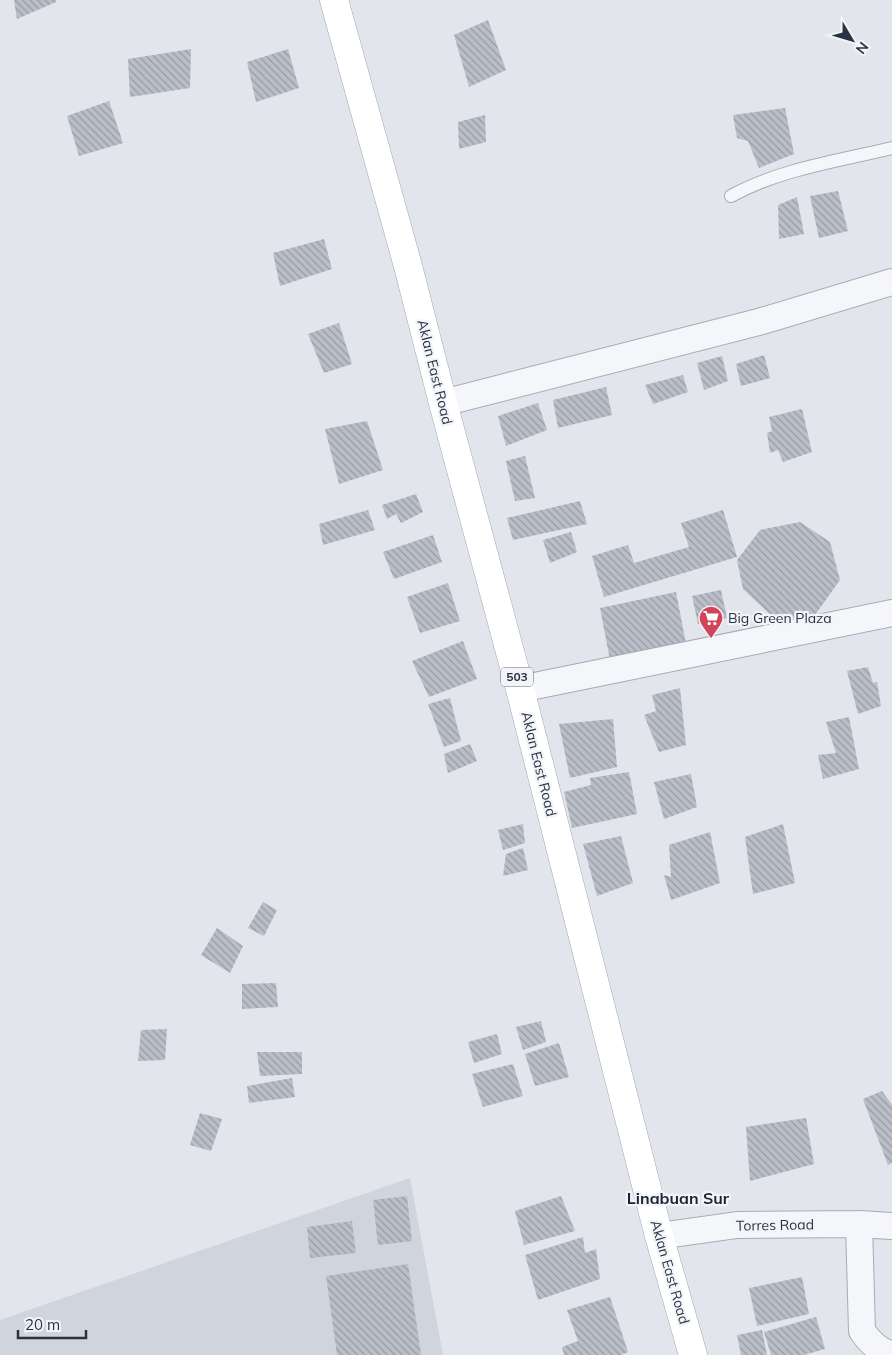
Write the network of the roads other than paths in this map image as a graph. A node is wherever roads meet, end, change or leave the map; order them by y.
1 (334, 0) edge
2 (892, 148) edge
3 (731, 196) dead end
4 (892, 282) edge
5 (443, 403) junction
6 (892, 613) edge
7 (520, 689) junction
8 (859, 1224) junction
9 (892, 1226) edge
10 (659, 1236) junction
11 (892, 1354) edge
12 (693, 1355) edge

1 - 5 main road, Aklan East Road / 503
2 - 3 lane
4 - 5 street
5 - 7 main road, Aklan East Road / 503
6 - 7 street
7 - 10 main road, Aklan East Road / 503
8 - 9 street, Torres Road
8 - 10 street, Torres Road
8 - 11 street
10 - 12 main road, Aklan East Road / 503

